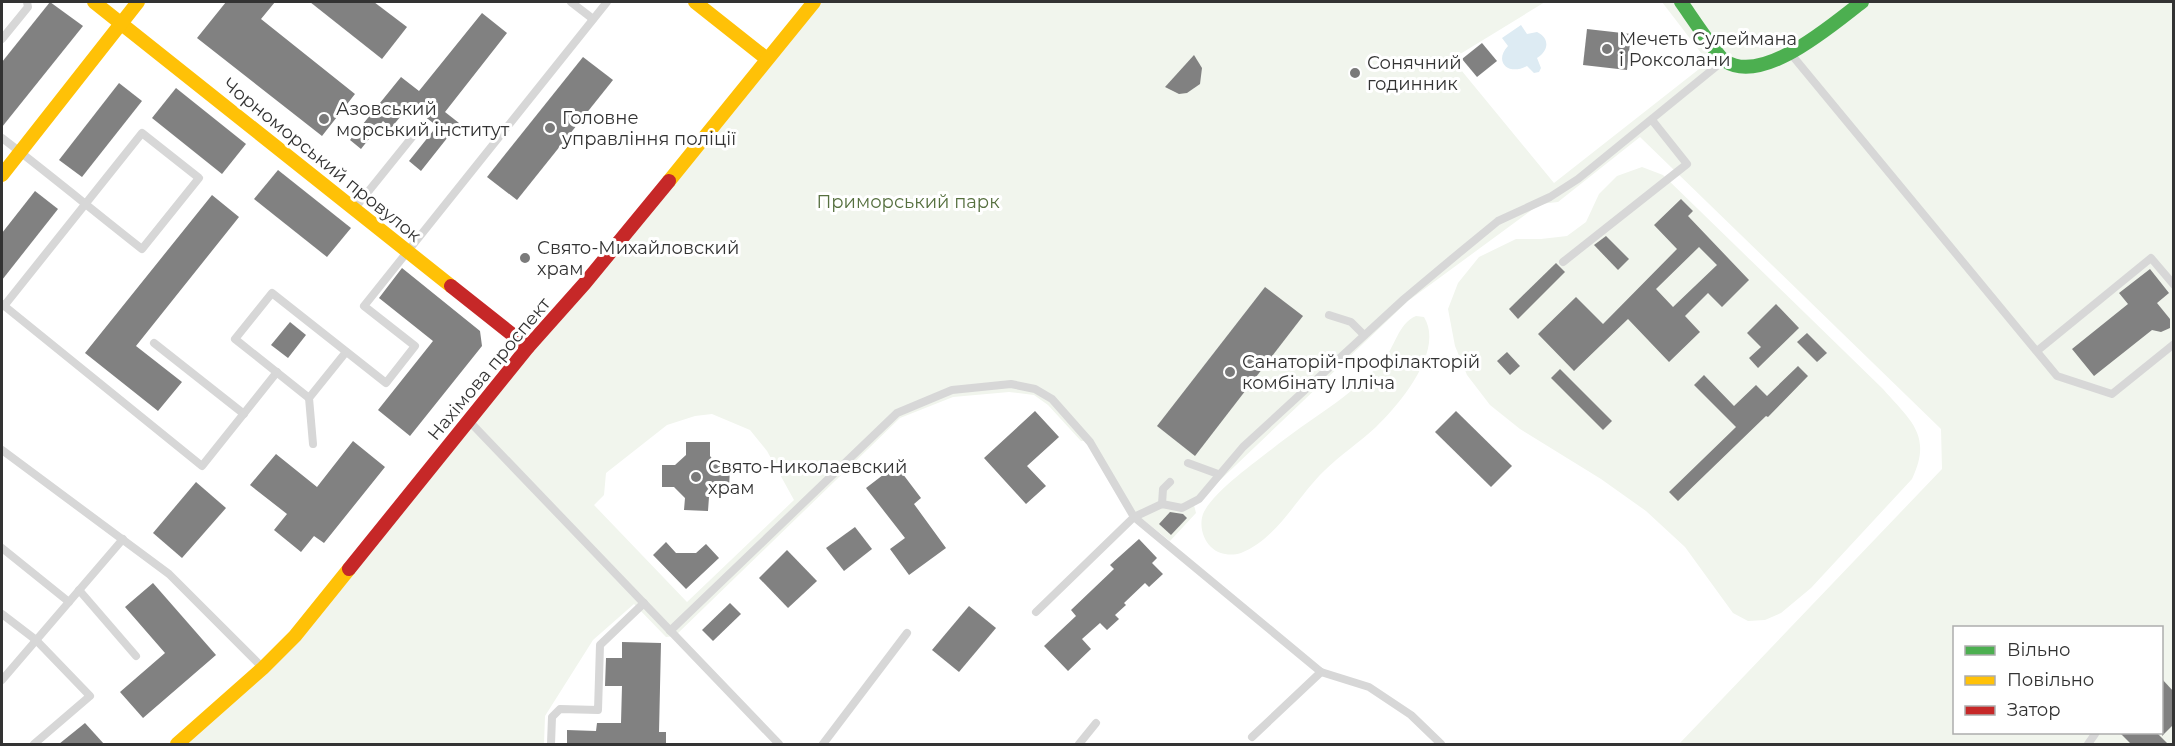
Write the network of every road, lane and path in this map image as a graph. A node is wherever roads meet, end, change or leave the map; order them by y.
1 (27, 2) edge
2 (94, 2) edge
3 (138, 2) edge
4 (571, 2) edge
5 (607, 2) edge
6 (696, 2) edge
7 (814, 2) edge
8 (1681, 2) edge
9 (1862, 2) edge
10 (593, 19) junction
11 (120, 23) junction
12 (2, 39) edge
13 (1791, 53) junction
14 (767, 59) junction
15 (1724, 61) junction
16 (1652, 120) junction
17 (417, 131) dead end
18 (2, 138) edge
19 (19, 152) junction
20 (2, 174) edge
21 (86, 204) junction
22 (354, 209) junction
23 (407, 251) junction
24 (1563, 262) dead end
25 (2174, 285) edge
26 (3, 305) edge
27 (1329, 315) dead end
28 (1364, 335) junction
29 (154, 343) dead end
30 (2174, 344) edge
31 (528, 347) junction
32 (2037, 351) junction
33 (346, 352) junction
34 (277, 372) junction
35 (309, 398) junction
36 (244, 414) junction
37 (469, 421) junction
38 (313, 444) dead end
39 (2, 450) edge
40 (1188, 463) dead end
41 (1218, 474) junction
42 (1170, 482) dead end
43 (1162, 504) junction
44 (1134, 517) junction
45 (123, 540) junction
46 (2, 548) edge
47 (79, 590) junction
48 (69, 602) junction
49 (644, 603) junction
50 (1036, 612) dead end
51 (2, 614) edge
52 (670, 631) junction
53 (907, 633) dead end
54 (36, 640) junction
55 (136, 656) dead end
56 (263, 668) junction
57 (1321, 672) junction
58 (2, 680) edge
59 (1096, 723) dead end
60 (1252, 737) dead end
61 (34, 744) edge
62 (177, 744) edge
63 (551, 744) edge
64 (779, 744) edge
65 (823, 744) edge
66 (1079, 744) edge
67 (1441, 744) edge

1 - 12 lane
2 - 11 main road, Чорноморський провулок
3 - 11 main road
4 - 10 lane
5 - 10 lane
6 - 14 main road
7 - 14 main road, Нахімова проспект
8 - 15 main road
9 - 13 main road
10 - 23 lane
11 - 19 main road
11 - 22 main road, Чорноморський провулок
13 - 15 main road
13 - 32 lane
14 - 31 main road, Нахімова проспект
15 - 16 lane
16 - 24 lane
16 - 28 lane
17 - 22 lane
18 - 19 lane
19 - 20 main road
19 - 21 lane
21 - 21 lane
21 - 26 lane
22 - 23 main road, Чорноморський провулок
23 - 31 main road, Чорноморський провулок
23 - 33 lane
25 - 32 lane
26 - 36 lane
27 - 28 lane
28 - 41 lane
29 - 36 lane
30 - 32 lane
31 - 37 main road, Нахімова проспект
33 - 34 lane
33 - 35 lane
34 - 35 lane
34 - 36 lane
35 - 38 lane
37 - 49 lane
37 - 56 main road, Нахімова проспект
39 - 45 lane
40 - 41 lane
41 - 43 lane
42 - 43 lane
43 - 44 lane
44 - 50 lane
44 - 52 lane
44 - 57 lane
45 - 47 lane
45 - 56 lane
46 - 48 lane
47 - 48 lane
47 - 55 lane
48 - 54 lane
49 - 52 lane
49 - 63 lane
51 - 54 lane
52 - 64 lane
53 - 65 lane
54 - 58 lane
54 - 61 lane
56 - 62 main road, Нахімова проспект
57 - 60 lane
57 - 67 lane
59 - 66 lane

